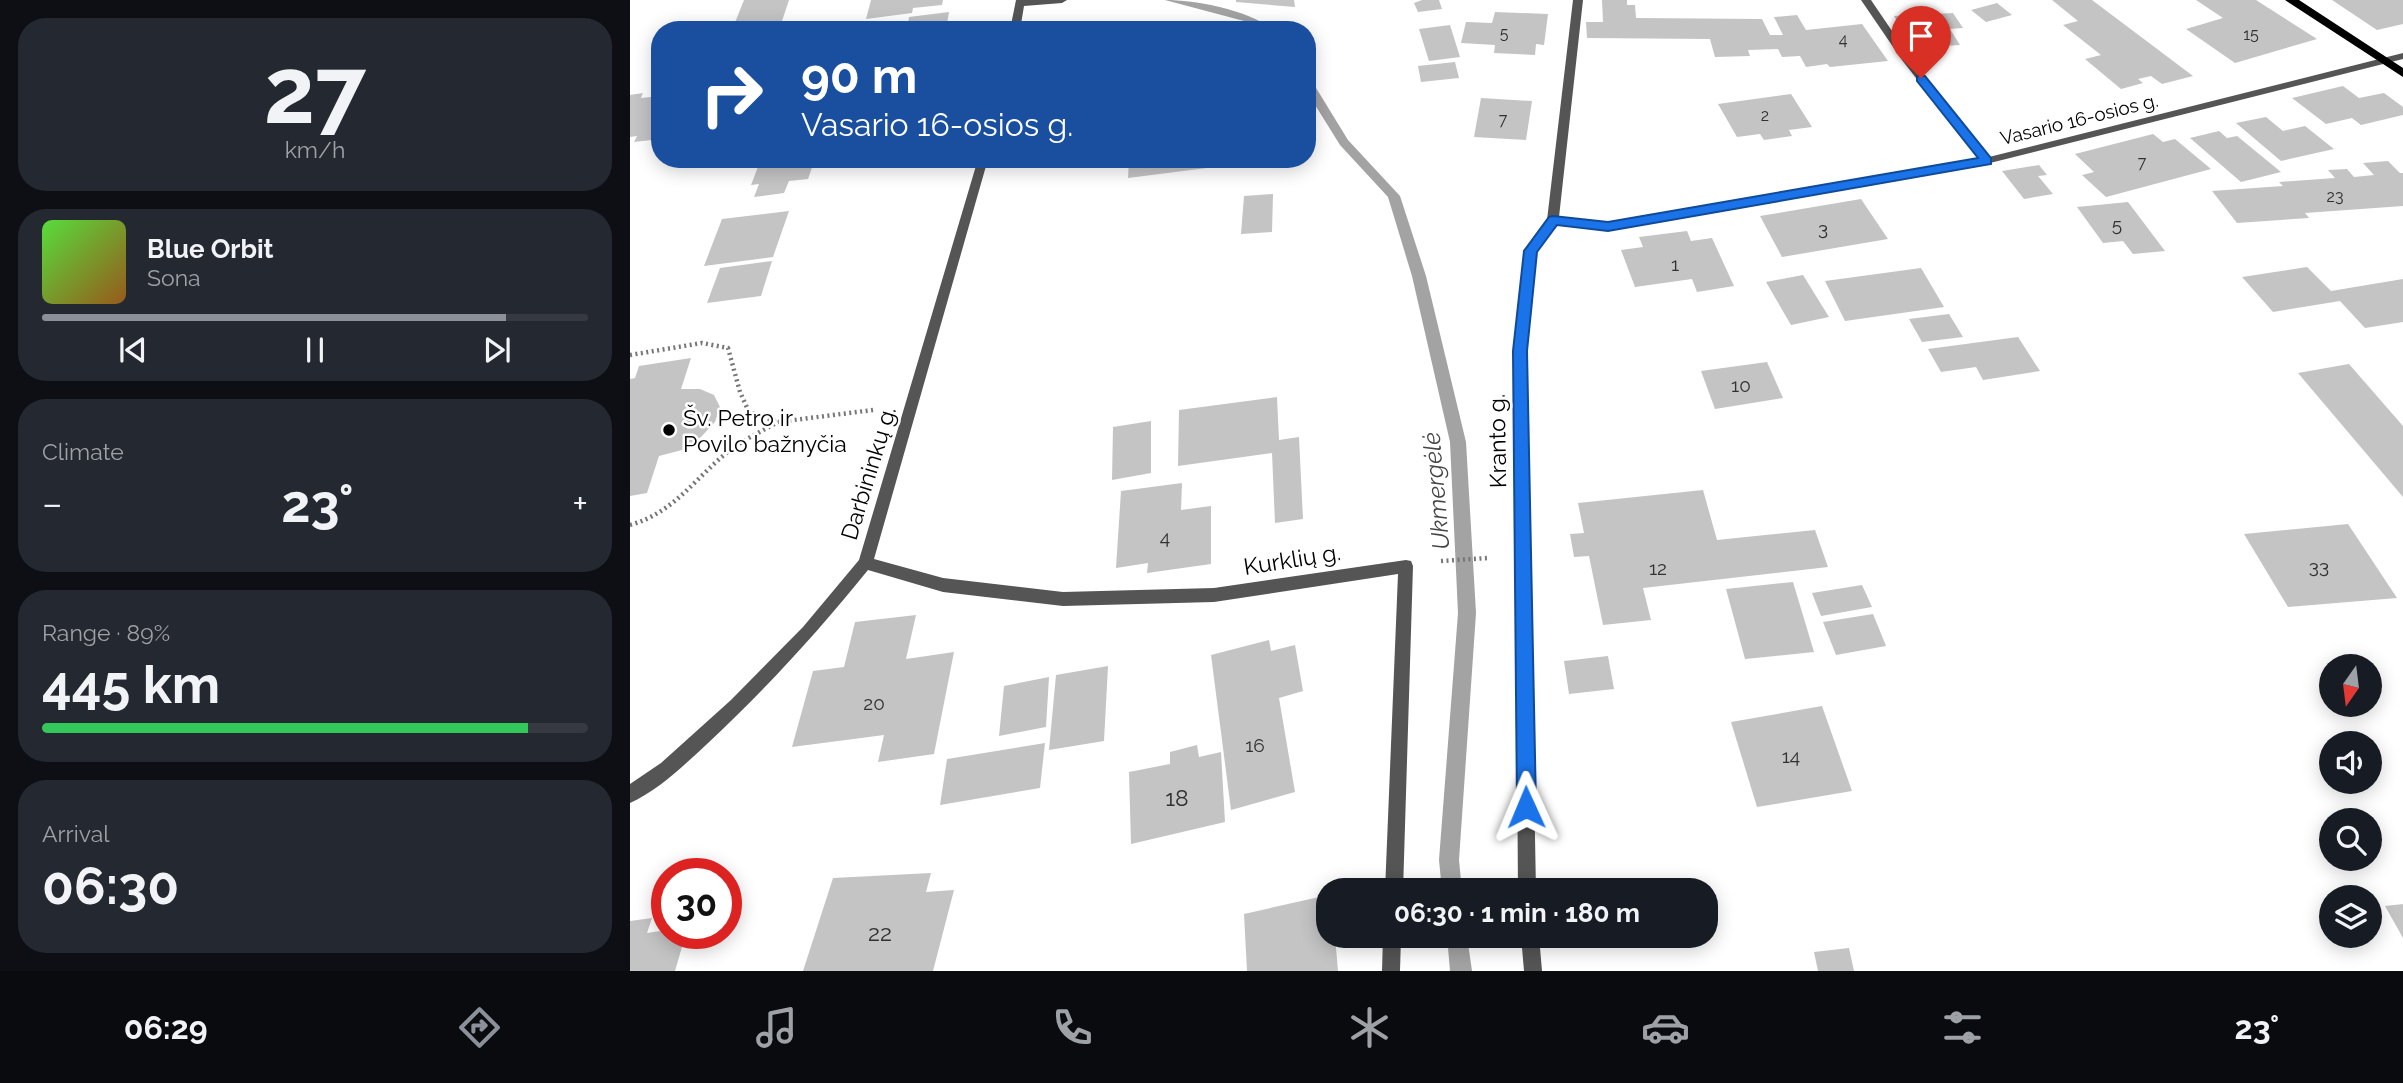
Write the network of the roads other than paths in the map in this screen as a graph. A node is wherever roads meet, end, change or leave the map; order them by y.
1 (1062, 0) edge
2 (1578, 0) edge
3 (1866, 0) edge
4 (2291, 0) edge
5 (1021, 2) edge
6 (1016, 21) edge
7 (2403, 56) edge
8 (2386, 61) junction
9 (2403, 73) edge
10 (1986, 161) junction
11 (980, 168) edge
12 (1553, 220) junction
13 (865, 564) junction
14 (630, 793) edge
15 (1394, 878) edge
16 (1527, 878) edge
17 (1392, 948) edge
18 (1531, 948) edge
19 (1391, 971) edge
20 (1534, 971) edge

1 - 5 street
2 - 12 street, Kranto g.
3 - 10 street
4 - 8 main road
5 - 6 street
7 - 8 street, Vasario 16-osios g.
8 - 9 main road
8 - 10 street, Vasario 16-osios g.
10 - 12 street, Vasario 16-osios g.
11 - 13 street, Darbininkų g.
12 - 16 street, Kranto g.
13 - 14 street, Darbininkų g.
13 - 15 street, Kurklių g.
17 - 19 street
18 - 20 street

